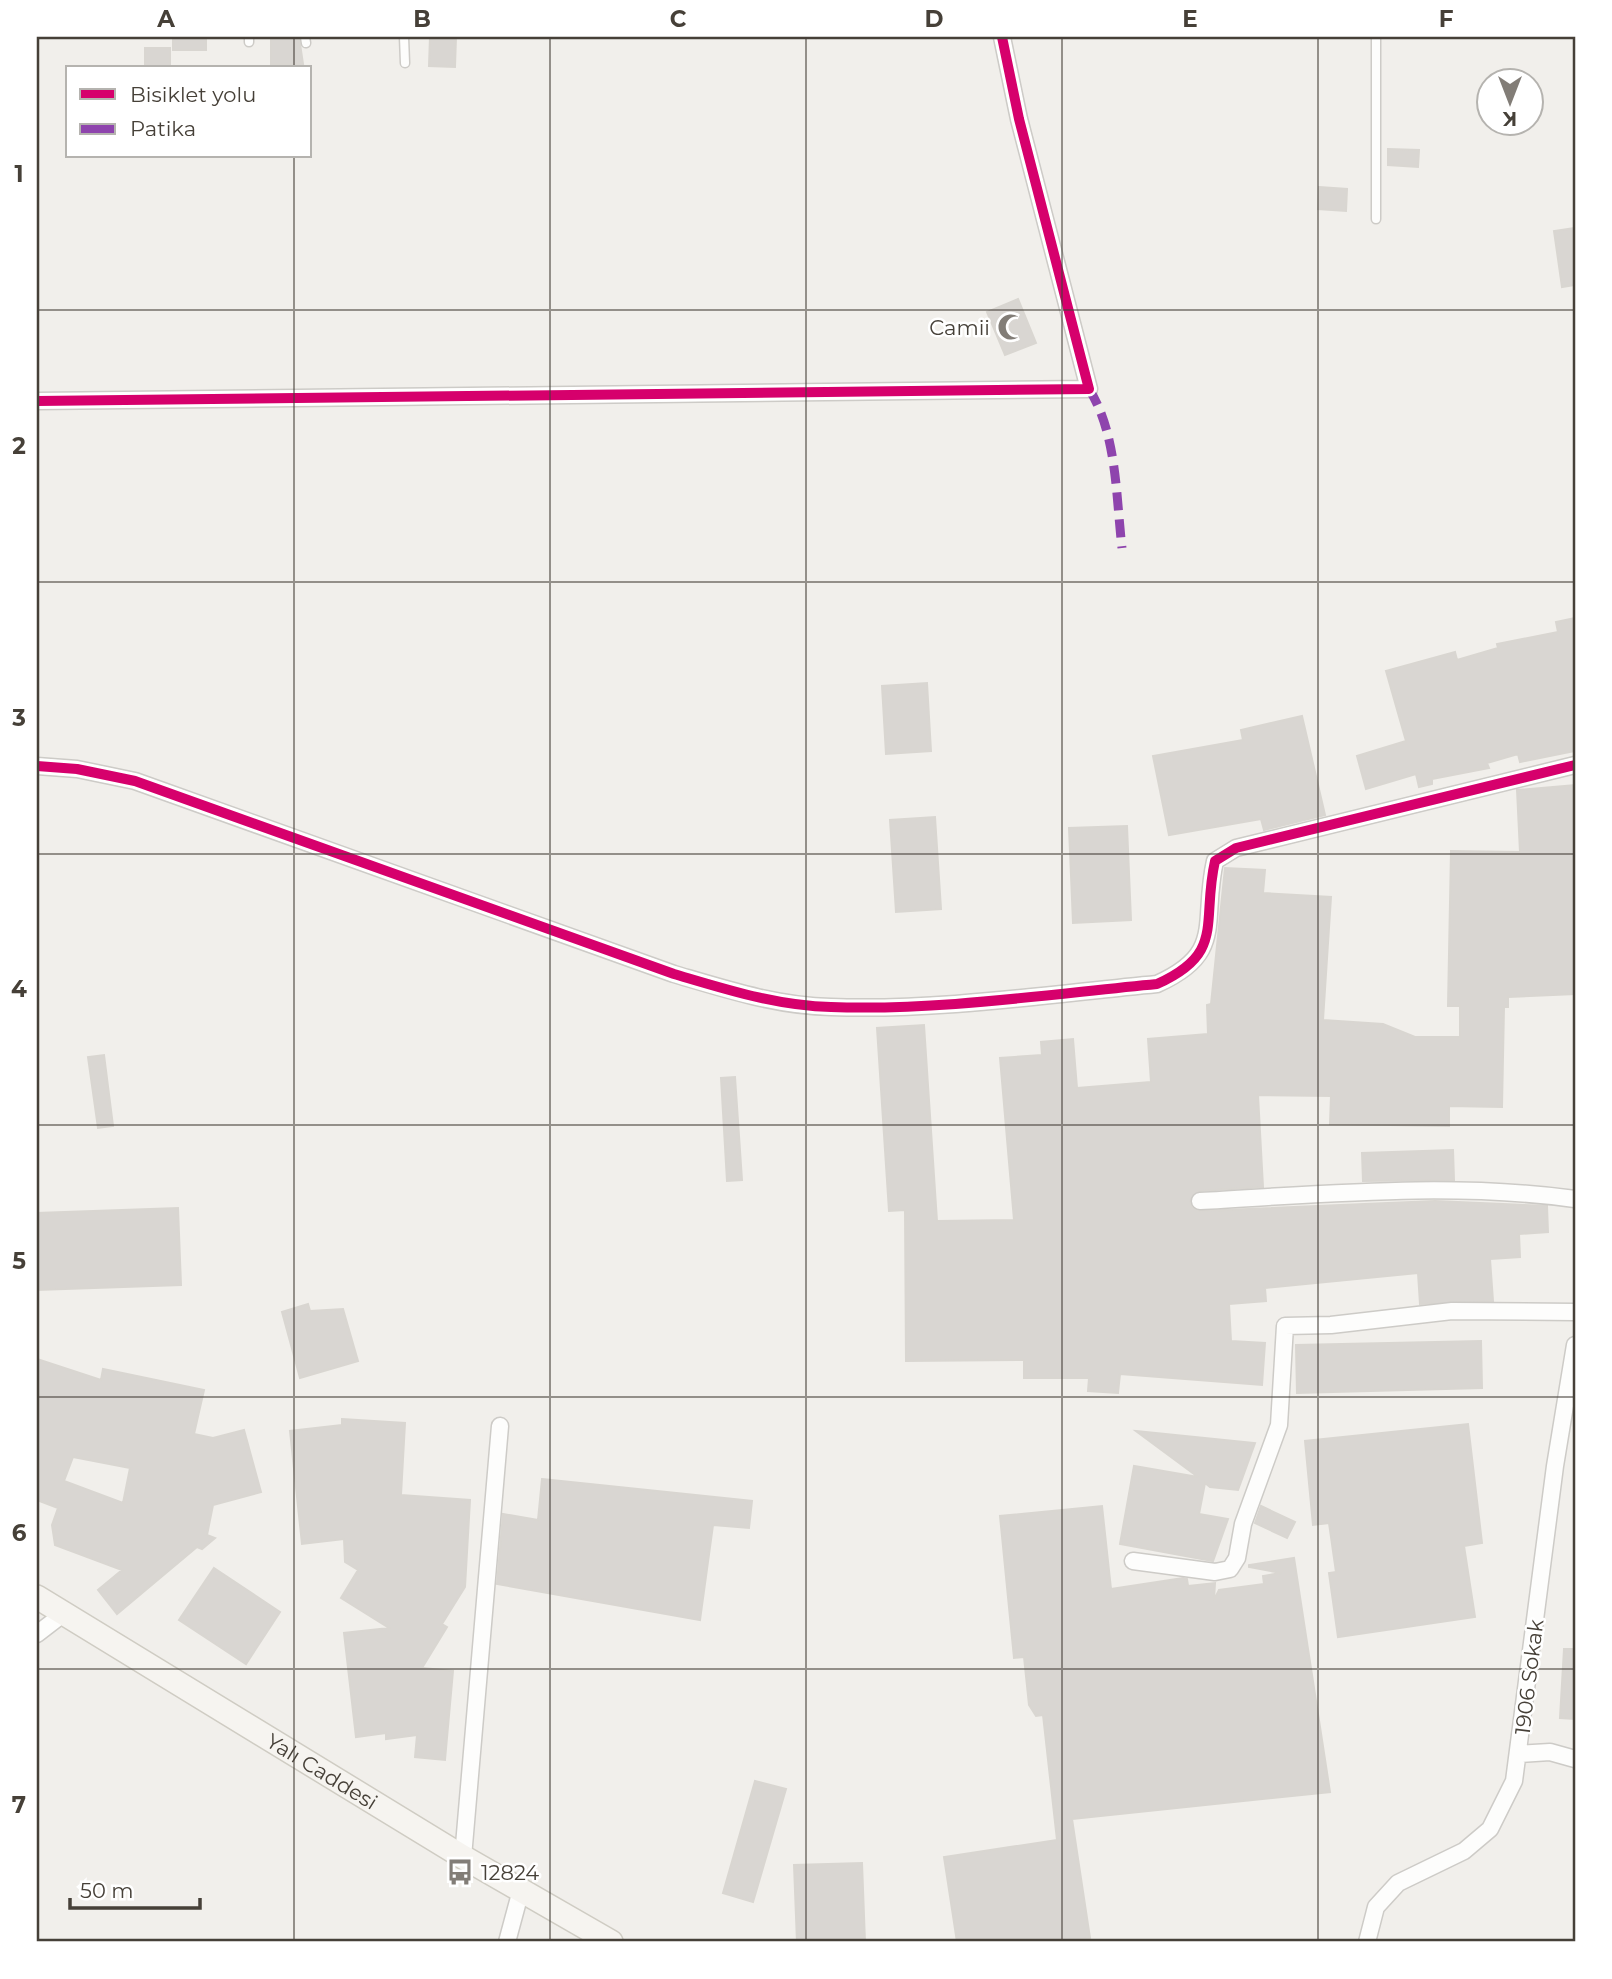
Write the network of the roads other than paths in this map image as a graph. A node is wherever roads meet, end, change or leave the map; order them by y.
1 (404, 37) edge
2 (1002, 37) edge
3 (1376, 37) edge
4 (405, 63) dead end
5 (1376, 219) dead end
6 (37, 401) edge
7 (1575, 765) edge
8 (37, 766) edge
9 (1575, 1199) edge
10 (1200, 1201) dead end
11 (1575, 1312) edge
12 (1575, 1345) edge
13 (500, 1426) dead end
14 (1133, 1561) dead end
15 (37, 1597) edge
16 (63, 1614) junction
17 (37, 1634) edge
18 (1518, 1754) junction
19 (1575, 1759) edge
20 (463, 1857) junction
21 (521, 1890) junction
22 (507, 1942) edge
23 (611, 1942) edge
24 (1367, 1942) edge

1 - 4 lane
2 - 6 street
3 - 5 lane
7 - 8 street
9 - 10 street
11 - 14 street
12 - 18 street, 1906 Sokak
13 - 20 street
15 - 16 street, Yalı Caddesi
16 - 17 street
16 - 20 street, Yalı Caddesi
18 - 19 street
18 - 24 street, 1906 Sokak
20 - 21 street, Yalı Caddesi
21 - 22 street
21 - 23 street, Yalı Caddesi

